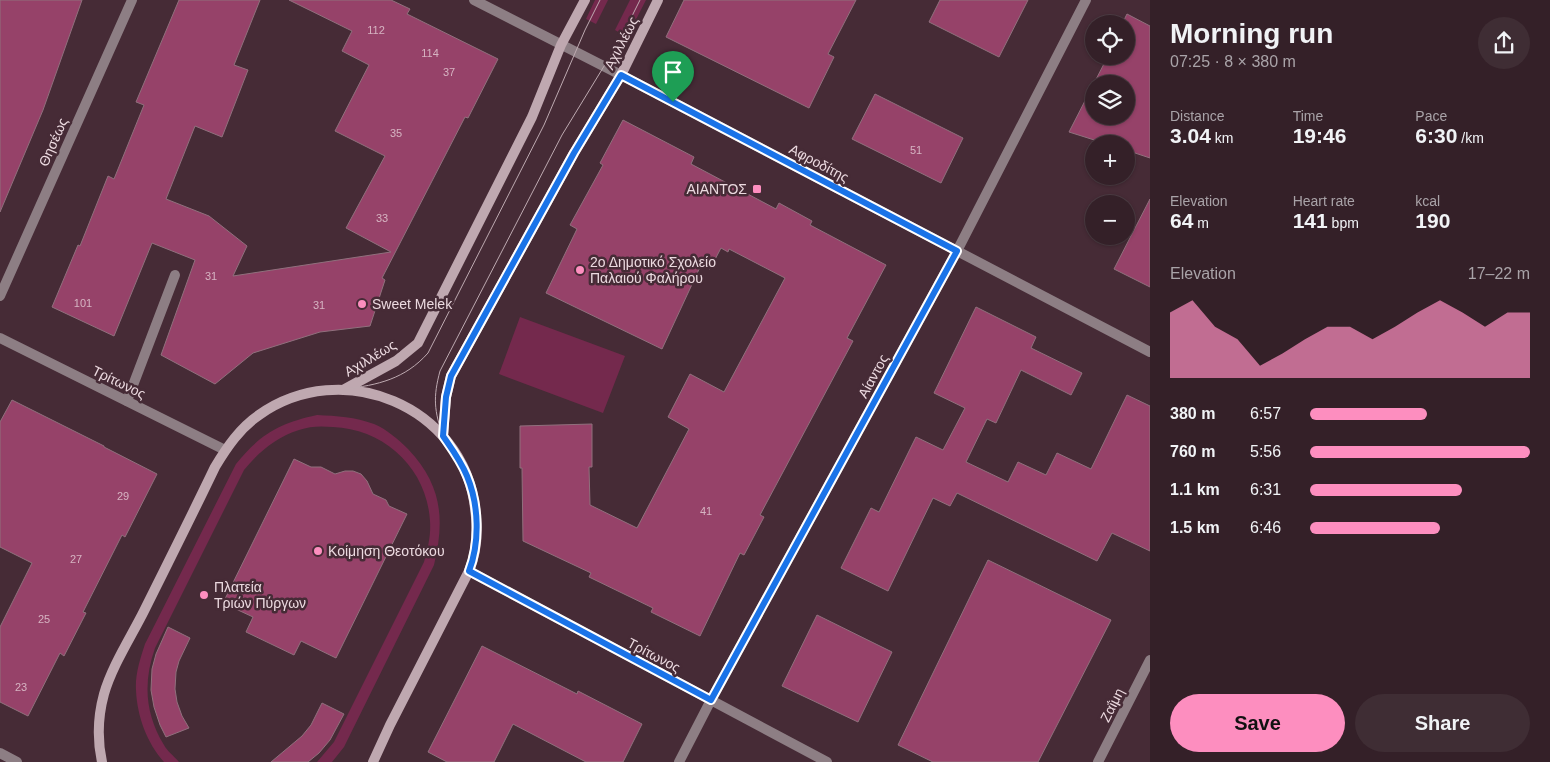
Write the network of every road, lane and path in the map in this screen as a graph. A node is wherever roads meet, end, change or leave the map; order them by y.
1 (132, 0) edge
2 (474, 0) edge
3 (584, 0) edge
4 (658, 0) edge
5 (1086, 0) edge
6 (561, 45) junction
7 (621, 75) junction
8 (957, 251) junction
9 (175, 275) dead end
10 (0, 296) edge
11 (0, 338) edge
12 (1150, 352) edge
13 (345, 389) junction
14 (127, 401) junction
15 (443, 436) junction
16 (225, 450) junction
17 (469, 571) junction
18 (1150, 660) edge
19 (711, 700) junction
20 (0, 753) edge
21 (17, 762) edge
22 (102, 762) edge
23 (374, 762) edge
24 (679, 762) edge
25 (827, 762) edge
26 (1098, 762) edge

1 - 10 street, Θησέως
2 - 6 street, Αφροδίτης
3 - 6 main road, Αχιλλέως
4 - 7 main road, Αχιλλέως
5 - 8 street, Αίαντος
6 - 7 street, Αφροδίτης
6 - 13 main road, Αχιλλέως
7 - 8 street, Αφροδίτης
7 - 15 main road, Αχιλλέως
8 - 12 street, Αφροδίτης
8 - 19 street, Αίαντος
9 - 14 street
11 - 14 street, Τρίτωνος
13 - 15 main road, Αχιλλέως
13 - 16 main road
14 - 16 street, Τρίτωνος
15 - 17 main road
16 - 22 main road
17 - 19 street, Τρίτωνος
17 - 23 main road
18 - 26 street, Ζαΐμη
19 - 24 street, Αίαντος
19 - 25 street, Τρίτωνος
20 - 21 street

